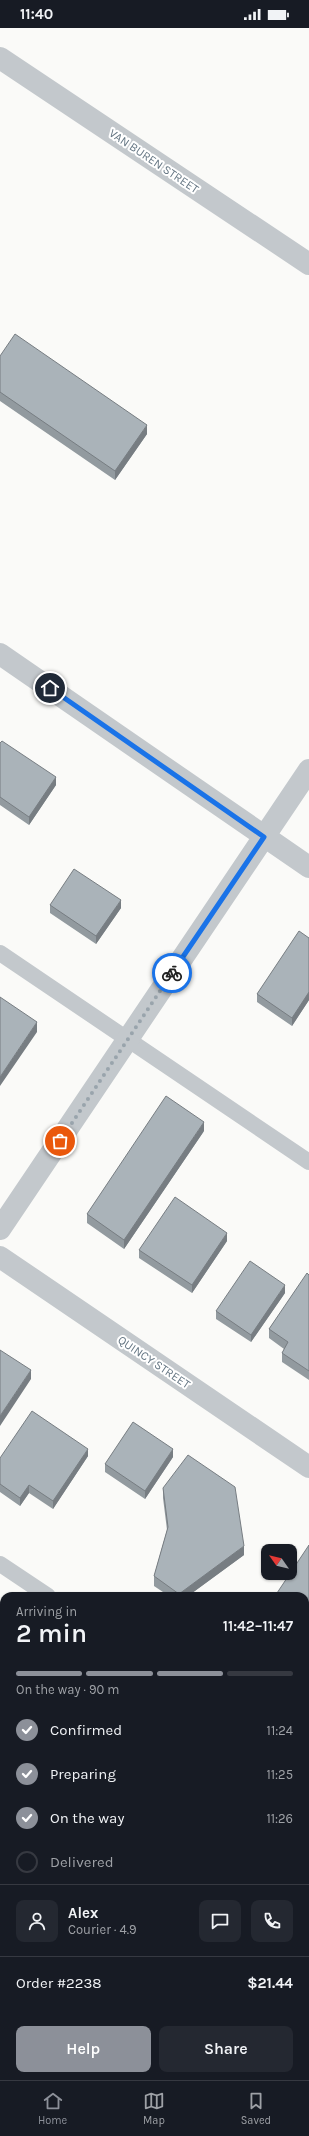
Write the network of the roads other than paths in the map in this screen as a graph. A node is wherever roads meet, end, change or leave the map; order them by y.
1 (0, 58) edge
2 (309, 264) edge
3 (0, 654) edge
4 (309, 770) edge
5 (264, 837) junction
6 (309, 867) edge
7 (0, 953) edge
8 (128, 1040) junction
9 (309, 1162) edge
10 (0, 1229) edge
11 (0, 1257) edge
12 (309, 1467) edge
13 (0, 1564) edge
14 (42, 1592) edge

1 - 2 street, VAN BUREN STREET
3 - 5 street
4 - 5 street
5 - 6 street
5 - 8 street
7 - 8 lane
8 - 9 lane
8 - 10 street
11 - 12 street, QUINCY STREET
13 - 14 lane

